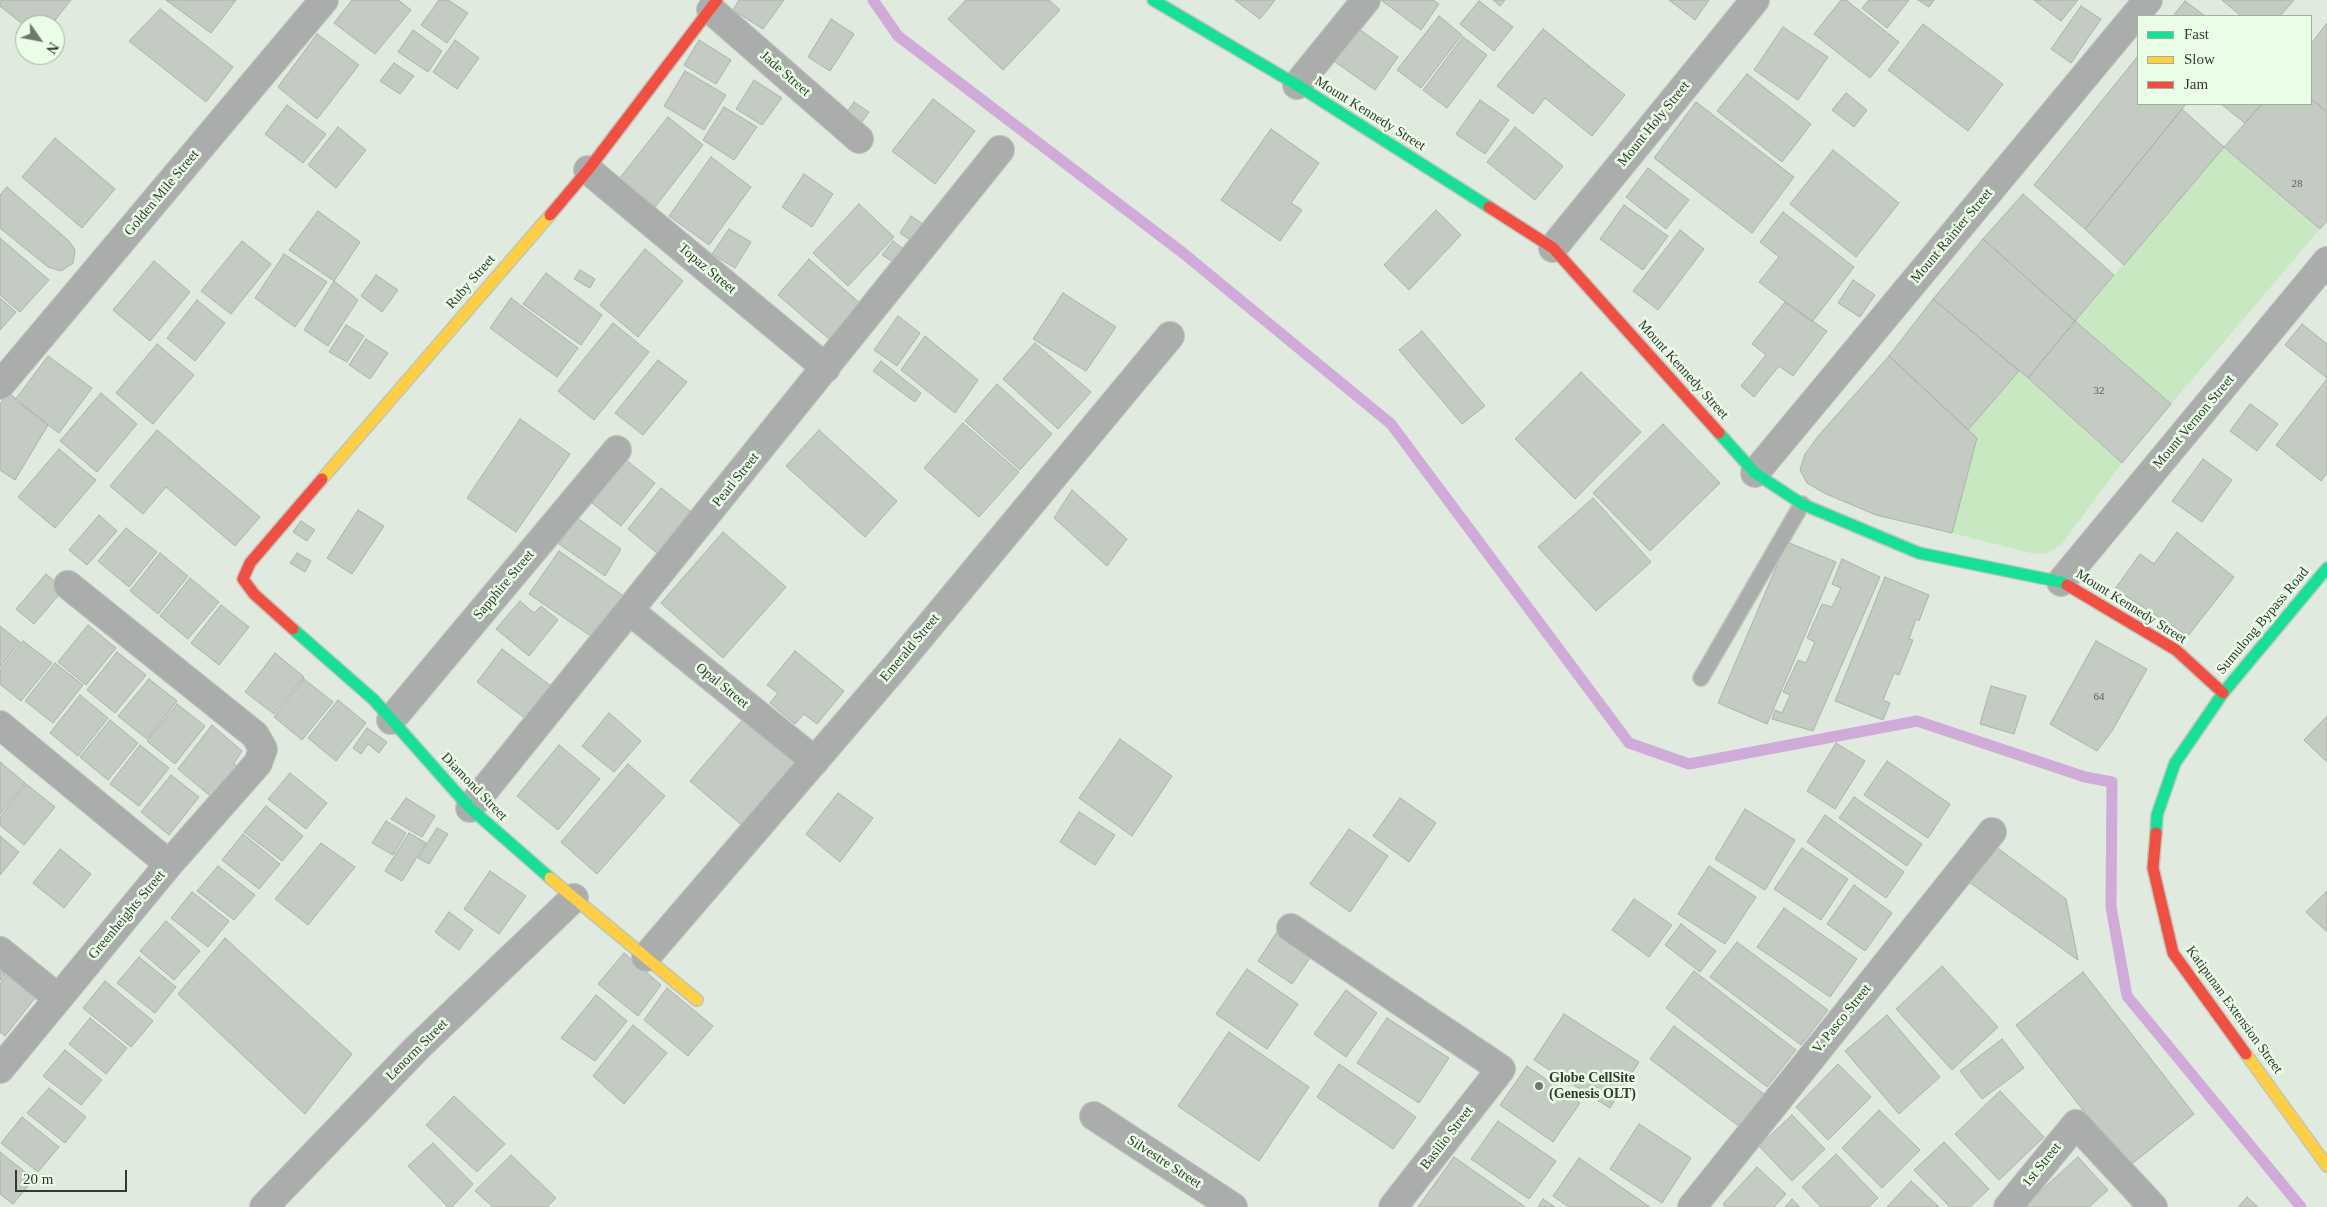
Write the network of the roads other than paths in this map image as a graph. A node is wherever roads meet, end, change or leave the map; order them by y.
1 (324, 0) edge
2 (1152, 0) edge
3 (1366, 0) edge
4 (1755, 0) edge
5 (2148, 0) edge
6 (714, 5) edge
7 (1297, 85) junction
8 (859, 139) dead end
9 (1000, 150) dead end
10 (588, 170) junction
11 (1553, 248) junction
12 (2327, 261) edge
13 (1170, 336) dead end
14 (826, 368) junction
15 (0, 385) edge
16 (617, 450) dead end
17 (1756, 473) junction
18 (1802, 504) junction
19 (2327, 568) edge
20 (243, 579) joint
21 (2061, 582) junction
22 (68, 585) dead end
23 (630, 611) junction
24 (1701, 678) dead end
25 (2222, 693) junction
26 (392, 720) junction
27 (0, 725) edge
28 (815, 761) junction
29 (470, 808) junction
30 (1992, 832) dead end
31 (169, 864) junction
32 (574, 898) junction
33 (1291, 928) dead end
34 (0, 951) edge
35 (646, 956) junction
36 (58, 998) junction
37 (697, 1000) dead end
38 (0, 1069) edge
39 (1094, 1116) dead end
40 (2327, 1166) edge
41 (264, 1207) edge
42 (1233, 1207) edge
43 (1393, 1207) edge
44 (1692, 1207) edge
45 (2008, 1207) edge
46 (2153, 1207) edge

1 - 15 street, Golden Mile Street
2 - 7 street, Mount Kennedy Street
3 - 7 street
4 - 11 street, Mount Holy Street
5 - 17 street, Mount Rainier Street
6 - 8 street, Jade Street
6 - 10 street, Ruby Street
7 - 11 street, Mount Kennedy Street
9 - 14 street, Pearl Street
10 - 14 street, Topaz Street
10 - 20 street, Ruby Street
11 - 17 street, Mount Kennedy Street
12 - 21 street, Mount Vernon Street
13 - 28 street, Emerald Street
14 - 23 street, Pearl Street
16 - 26 street, Sapphire Street
17 - 18 street, Mount Kennedy Street
18 - 21 street, Mount Kennedy Street
18 - 24 lane
19 - 25 street, Sumulong Bypass Road
20 - 26 street, Diamond Street
21 - 25 street, Mount Kennedy Street
22 - 31 street, Greenheights Street
23 - 28 street, Opal Street
23 - 29 street, Pearl Street
25 - 40 street, Katipunan Extension Street
26 - 29 street, Diamond Street
27 - 31 street
28 - 35 street, Emerald Street
29 - 32 street, Diamond Street
30 - 44 street, V. Pasco Street
31 - 36 street, Greenheights Street
32 - 35 street, Diamond Street
32 - 41 street, Lenorm Street
33 - 43 street, Basilio Street
34 - 36 street
35 - 37 street, Diamond Street
36 - 38 street, Greenheights Street
39 - 42 street, Silvestre Street
45 - 46 street, 1st Street

